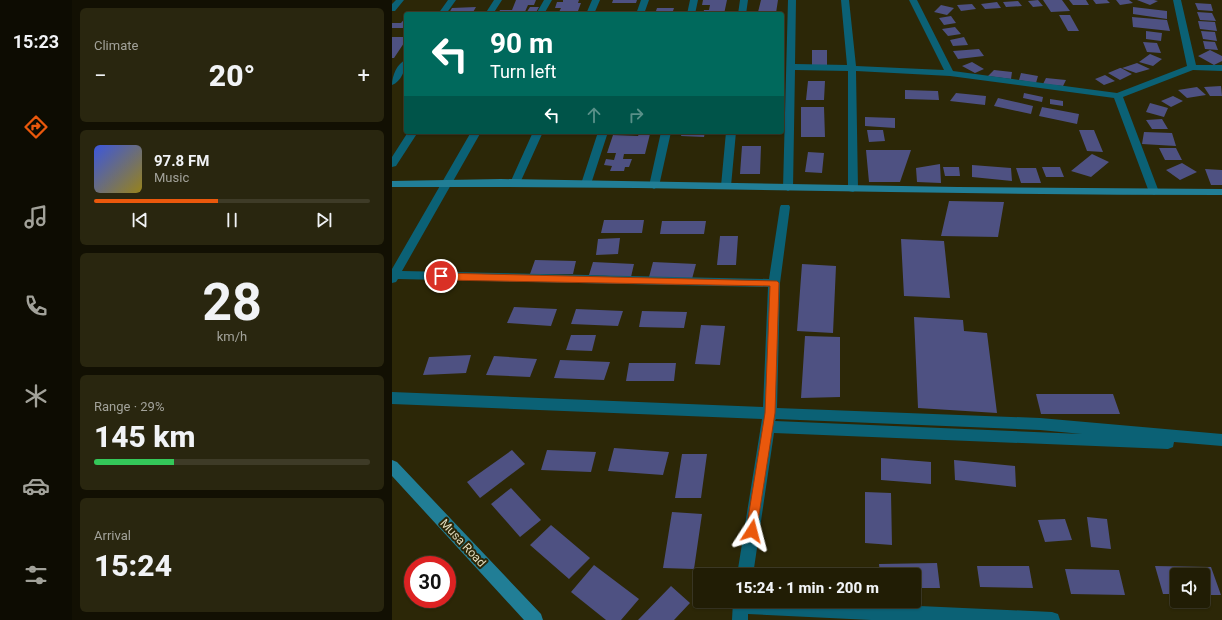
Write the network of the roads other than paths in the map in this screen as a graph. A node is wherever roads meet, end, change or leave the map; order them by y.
1 (400, 0) edge
2 (452, 0) edge
3 (498, 0) edge
4 (548, 0) edge
5 (596, 0) edge
6 (645, 0) edge
7 (694, 0) edge
8 (744, 0) edge
9 (792, 0) edge
10 (845, 0) edge
11 (913, 0) edge
12 (1177, 0) edge
13 (392, 1) edge
14 (392, 9) edge
15 (443, 12) edge
16 (490, 12) edge
17 (541, 12) edge
18 (591, 12) edge
19 (641, 12) edge
20 (691, 12) edge
21 (742, 12) edge
22 (404, 66) edge
23 (791, 67) junction
24 (1192, 67) junction
25 (852, 68) junction
26 (1222, 68) edge
27 (950, 73) junction
28 (392, 82) edge
29 (1118, 96) junction
30 (412, 134) edge
31 (475, 134) edge
32 (537, 134) edge
33 (602, 134) edge
34 (666, 134) edge
35 (731, 134) edge
36 (392, 164) edge
37 (515, 183) junction
38 (392, 184) edge
39 (447, 184) junction
40 (586, 184) junction
41 (654, 186) junction
42 (726, 186) junction
43 (788, 188) junction
44 (852, 190) junction
45 (1154, 192) junction
46 (1222, 192) edge
47 (785, 208) dead end
48 (393, 277) edge
49 (774, 283) junction
50 (392, 398) edge
51 (769, 420) junction
52 (1222, 440) edge
53 (1222, 445) edge
54 (392, 466) edge
55 (746, 568) edge
56 (740, 609) edge
57 (535, 620) edge
58 (1052, 620) edge

1 - 13 street
1 - 14 street
2 - 15 street
3 - 16 street
4 - 17 street
5 - 18 street
6 - 19 street
7 - 20 street
8 - 21 street
9 - 23 street
10 - 25 street
11 - 27 street
12 - 24 street
22 - 28 street
23 - 25 street
23 - 43 street
24 - 26 street
24 - 29 street
25 - 27 street
25 - 44 street
27 - 29 street
29 - 45 street
30 - 36 street
31 - 39 street
32 - 37 street
33 - 40 street
34 - 41 street
35 - 42 street
37 - 39 street
37 - 40 street
38 - 39 street
39 - 48 street
40 - 41 street
41 - 42 street
42 - 43 street
43 - 44 street
44 - 45 street
45 - 46 street
47 - 49 street
48 - 49 street
49 - 51 street
50 - 51 street
51 - 52 street
51 - 53 street
51 - 55 street
54 - 57 street, Musa Road
56 - 58 street

